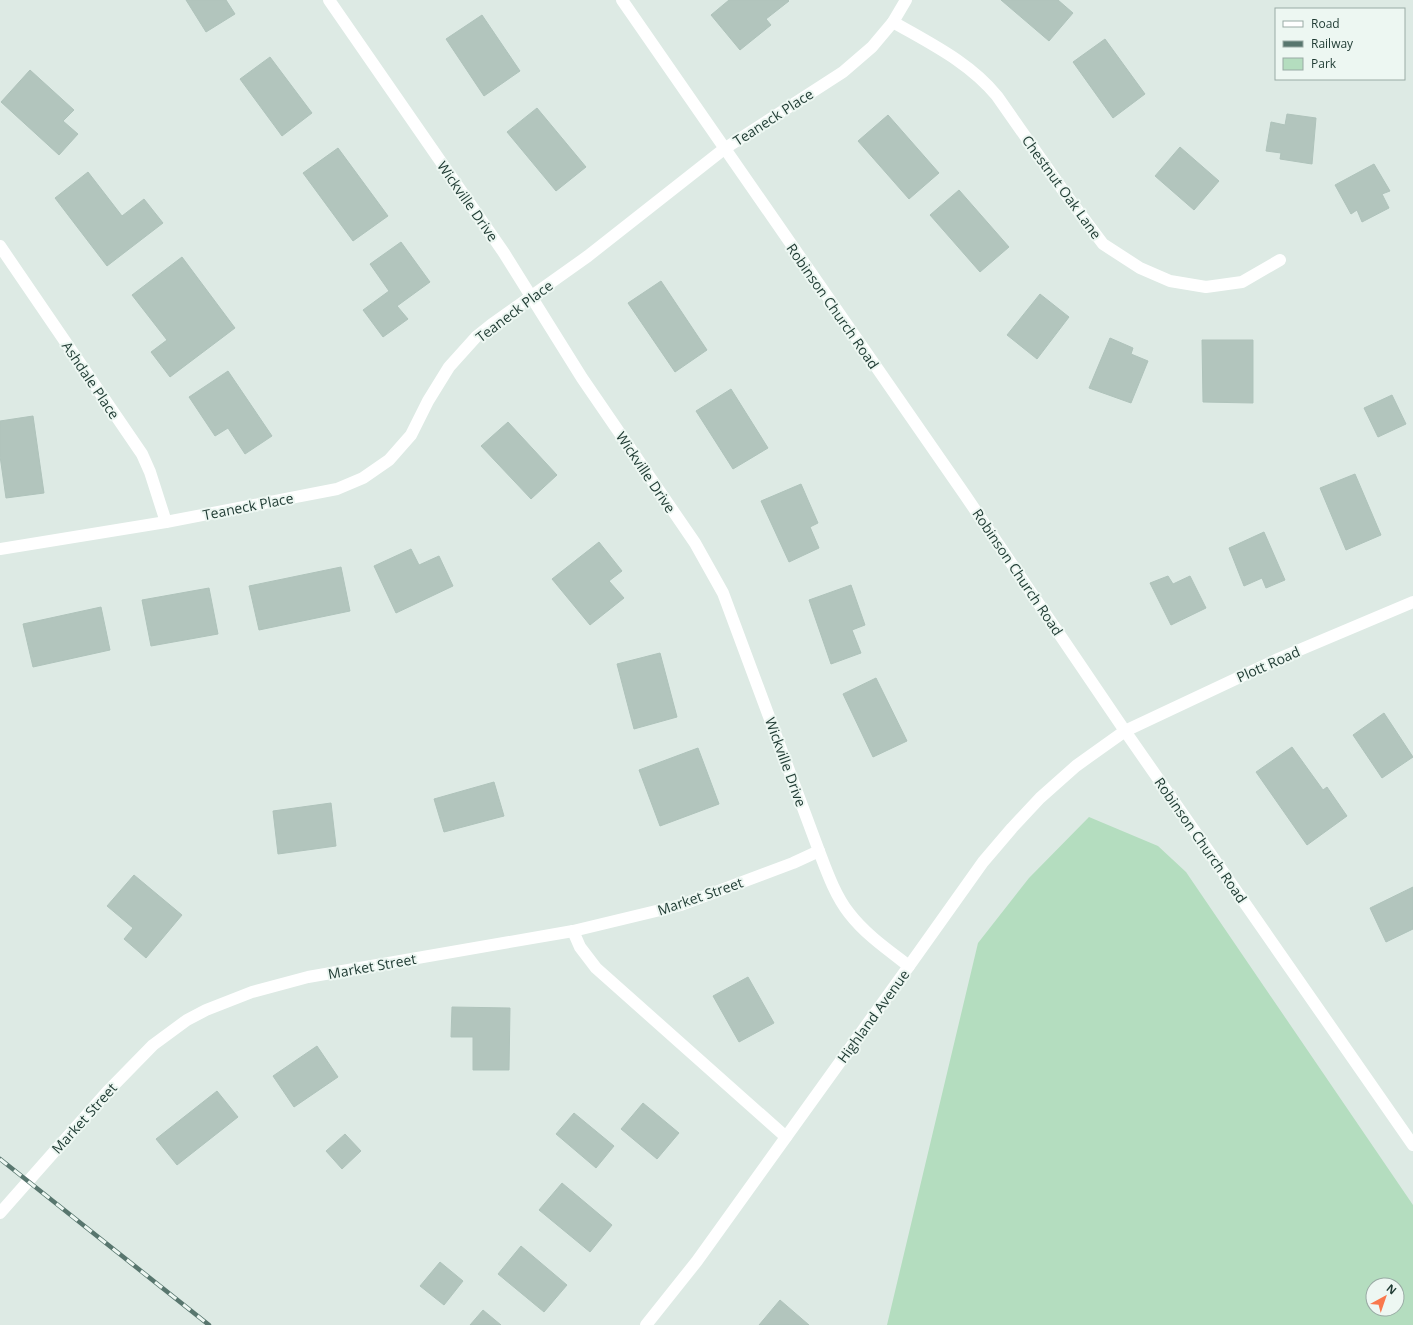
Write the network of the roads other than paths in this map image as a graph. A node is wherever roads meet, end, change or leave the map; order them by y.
1 (329, 0) edge
2 (622, 0) edge
3 (906, 0) edge
4 (893, 22) junction
5 (724, 149) junction
6 (0, 246) edge
7 (1280, 260) dead end
8 (531, 297) junction
9 (166, 522) junction
10 (0, 549) edge
11 (1413, 602) edge
12 (1125, 731) junction
13 (818, 851) junction
14 (573, 931) junction
15 (909, 966) junction
16 (786, 1137) junction
17 (1413, 1145) edge
18 (0, 1213) edge
19 (646, 1325) edge

1 - 8 street, Wickville Drive
2 - 5 street, Robinson Church Road
3 - 4 street, Teaneck Place
4 - 5 street, Teaneck Place
4 - 7 street, Chestnut Oak Lane
5 - 8 street, Teaneck Place
5 - 12 street, Robinson Church Road
6 - 9 street, Ashdale Place
8 - 9 street, Teaneck Place
8 - 13 street, Wickville Drive
9 - 10 street, Teaneck Place
11 - 12 street, Plott Road
12 - 15 street, Highland Avenue
12 - 17 street, Robinson Church Road
13 - 14 street, Market Street
13 - 15 street, Wickville Drive
14 - 16 street
14 - 18 street, Market Street
15 - 16 street, Highland Avenue
16 - 19 street, Highland Avenue

